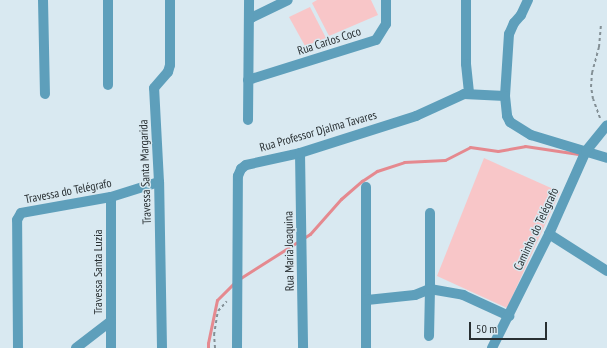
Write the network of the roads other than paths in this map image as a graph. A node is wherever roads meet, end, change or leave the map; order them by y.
1 (44, 0) edge
2 (108, 0) edge
3 (170, 0) edge
4 (249, 0) edge
5 (288, 0) edge
6 (386, 0) edge
7 (466, 0) edge
8 (528, 0) edge
9 (249, 19) junction
10 (248, 80) junction
11 (108, 85) dead end
12 (45, 94) dead end
13 (469, 94) junction
14 (505, 96) junction
15 (248, 120) dead end
16 (606, 126) edge
17 (586, 151) junction
18 (300, 153) junction
19 (607, 158) edge
20 (159, 182) junction
21 (366, 187) dead end
22 (111, 197) junction
23 (430, 212) dead end
24 (549, 234) junction
25 (607, 271) edge
26 (430, 289) junction
27 (366, 300) junction
28 (509, 316) junction
29 (111, 321) junction
30 (429, 336) dead end
31 (18, 348) edge
32 (76, 348) edge
33 (111, 348) edge
34 (162, 348) edge
35 (237, 348) edge
36 (303, 348) edge
37 (366, 348) edge
38 (492, 348) edge

1 - 12 street
2 - 11 street
3 - 20 street, Travessa Santa Margarida
4 - 9 street
5 - 9 street
6 - 10 street, Rua Carlos Coco
7 - 13 street
8 - 14 street
9 - 10 street
10 - 15 street
13 - 14 street, Rua Professor Djalma Tavares
13 - 18 street, Rua Professor Djalma Tavares
14 - 17 street
16 - 17 street, Caminho do Telégrafo
17 - 19 street
17 - 24 street, Caminho do Telégrafo
18 - 35 street, Rua Professor Djalma Tavares
18 - 36 street, Rua Maria Joaquina
20 - 22 street, Travessa do Telégrafo
20 - 34 street, Travessa Santa Margarida
21 - 27 street
22 - 29 street, Travessa Santa Luzia
22 - 31 street, Travessa do Telégrafo
23 - 26 street
24 - 25 street
24 - 28 street, Caminho do Telégrafo
26 - 27 street
26 - 28 street
26 - 30 street
27 - 37 street
28 - 38 street, Caminho do Telégrafo
29 - 32 street
29 - 33 street, Travessa Santa Luzia

